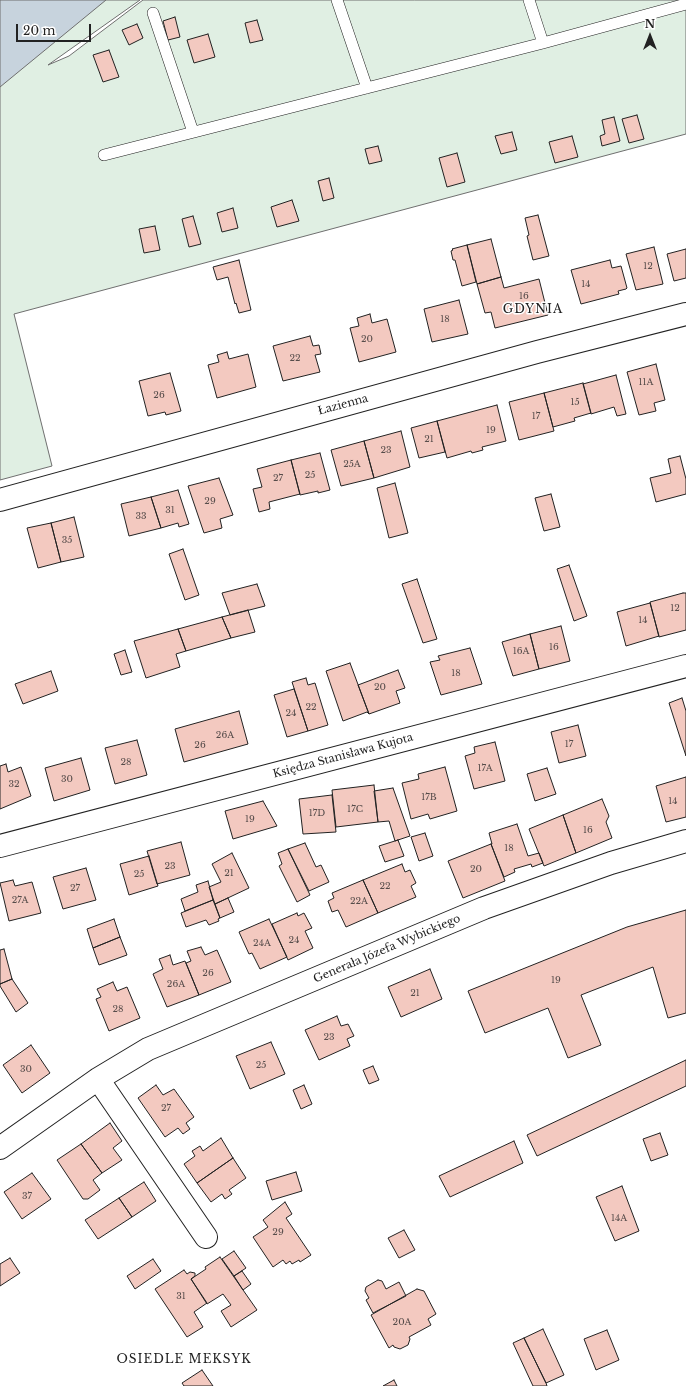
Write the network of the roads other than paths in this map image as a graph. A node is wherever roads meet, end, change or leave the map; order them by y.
1 (338, 0) edge
2 (529, 0) edge
3 (686, 4) edge
4 (153, 13) dead end
5 (543, 43) junction
6 (367, 88) junction
7 (193, 132) junction
8 (104, 155) dead end
9 (686, 314) edge
10 (0, 500) edge
11 (686, 666) edge
12 (686, 841) edge
13 (0, 846) edge
14 (98, 1079) junction
15 (0, 1148) edge
16 (206, 1237) dead end

1 - 6 lane
2 - 5 lane
3 - 5 lane
4 - 7 lane
5 - 6 lane
6 - 7 lane
7 - 8 lane
9 - 10 street, Łazienna
11 - 13 street, Księdza Stanisława Kujota
12 - 14 street, Generała Józefa Wybickiego
14 - 15 street, Generała Józefa Wybickiego
14 - 16 street

